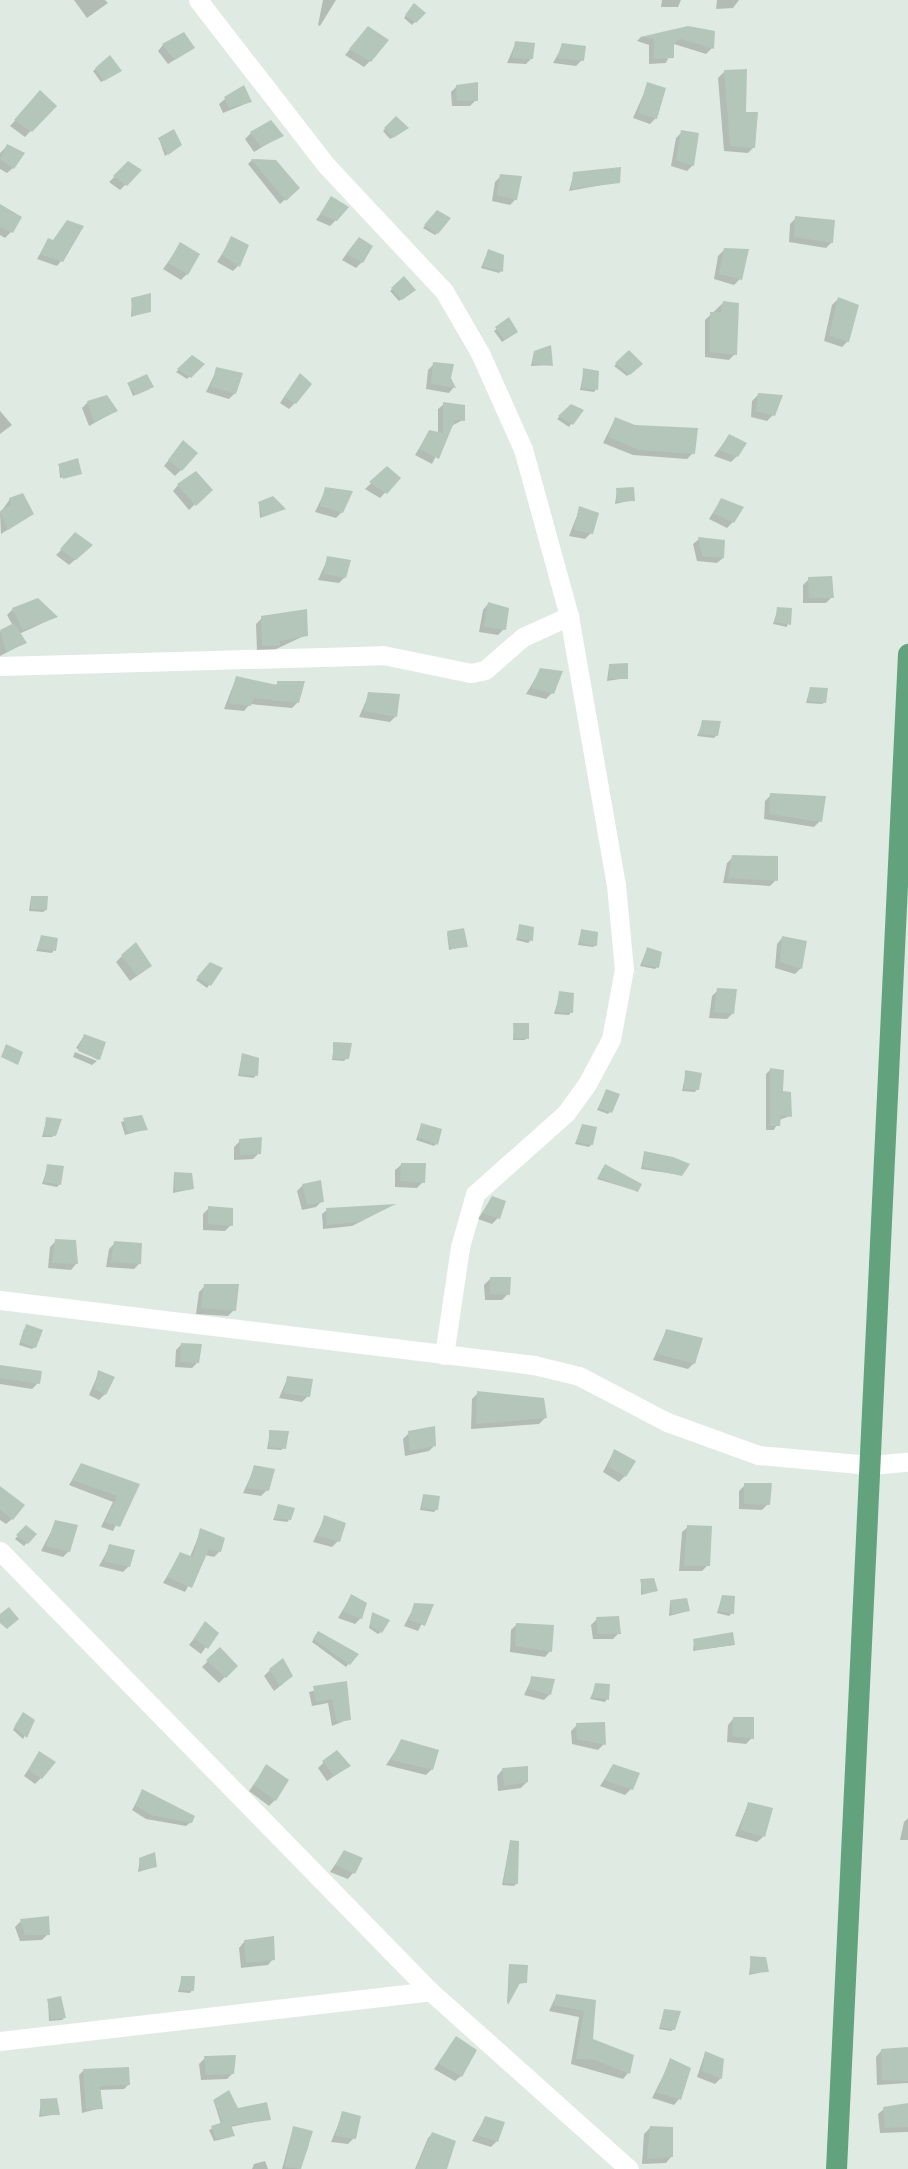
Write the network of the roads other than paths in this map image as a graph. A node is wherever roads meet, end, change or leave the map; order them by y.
1 (198, 0) edge
2 (569, 616) junction
3 (908, 654) edge
4 (0, 666) edge
5 (0, 1300) edge
6 (444, 1355) junction
7 (908, 1462) edge
8 (870, 1465) junction
9 (0, 1551) edge
10 (430, 1991) junction
11 (0, 2040) edge
12 (629, 2169) edge
13 (836, 2169) edge

1 - 2 street
2 - 4 street
2 - 6 street
3 - 8 main road
5 - 6 street
6 - 8 street
7 - 8 street
8 - 13 main road
9 - 10 street
10 - 11 street
10 - 12 street

